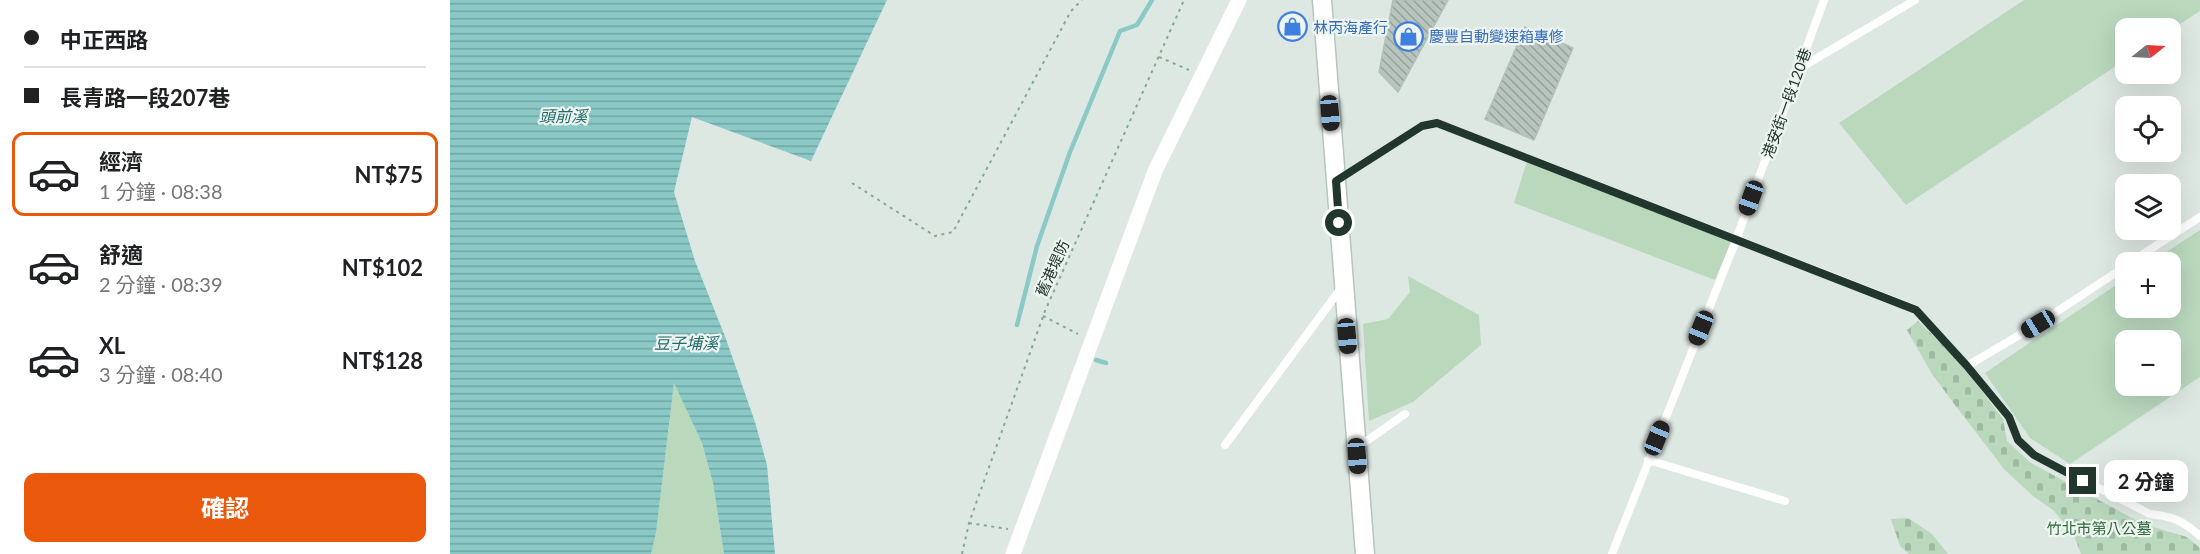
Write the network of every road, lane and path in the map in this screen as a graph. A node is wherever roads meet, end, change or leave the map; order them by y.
1 (1082, 0) edge
2 (1184, 0) edge
3 (1239, 0) edge
4 (1322, 0) edge
5 (1824, 0) edge
6 (1915, 0) edge
7 (1159, 57) junction
8 (1797, 70) junction
9 (1202, 76) junction
10 (1336, 181) junction
11 (852, 183) dead end
12 (2200, 218) edge
13 (1736, 240) junction
14 (2147, 252) edge
15 (2115, 273) edge
16 (1343, 285) junction
17 (1043, 316) junction
18 (1091, 341) junction
19 (1967, 366) junction
20 (1405, 414) dead end
21 (1225, 445) dead end
22 (1356, 447) junction
23 (1648, 460) junction
24 (1785, 501) dead end
25 (969, 523) junction
26 (1021, 531) junction
27 (2200, 536) edge
28 (962, 554) edge
29 (1013, 554) edge
30 (1365, 554) edge
31 (1612, 554) edge

1 - 11 path
2 - 7 path, 舊港堤防
3 - 9 street
4 - 10 main road
5 - 8 lane, 港安街一段120巷
6 - 8 lane
7 - 9 path
7 - 17 path, 舊港堤防
8 - 13 lane, 港安街一段120巷
9 - 18 street
10 - 13 lane
10 - 16 main road
12 - 14 lane
13 - 19 lane
13 - 23 lane, 港安街一段120巷
15 - 19 lane
16 - 21 lane
16 - 22 main road
17 - 18 path
17 - 25 path, 舊港堤防
18 - 26 street
19 - 27 lane
20 - 22 lane
22 - 30 main road
23 - 24 lane
23 - 31 lane, 港安街一段120巷
25 - 26 path
25 - 28 path, 舊港堤防
26 - 29 street

